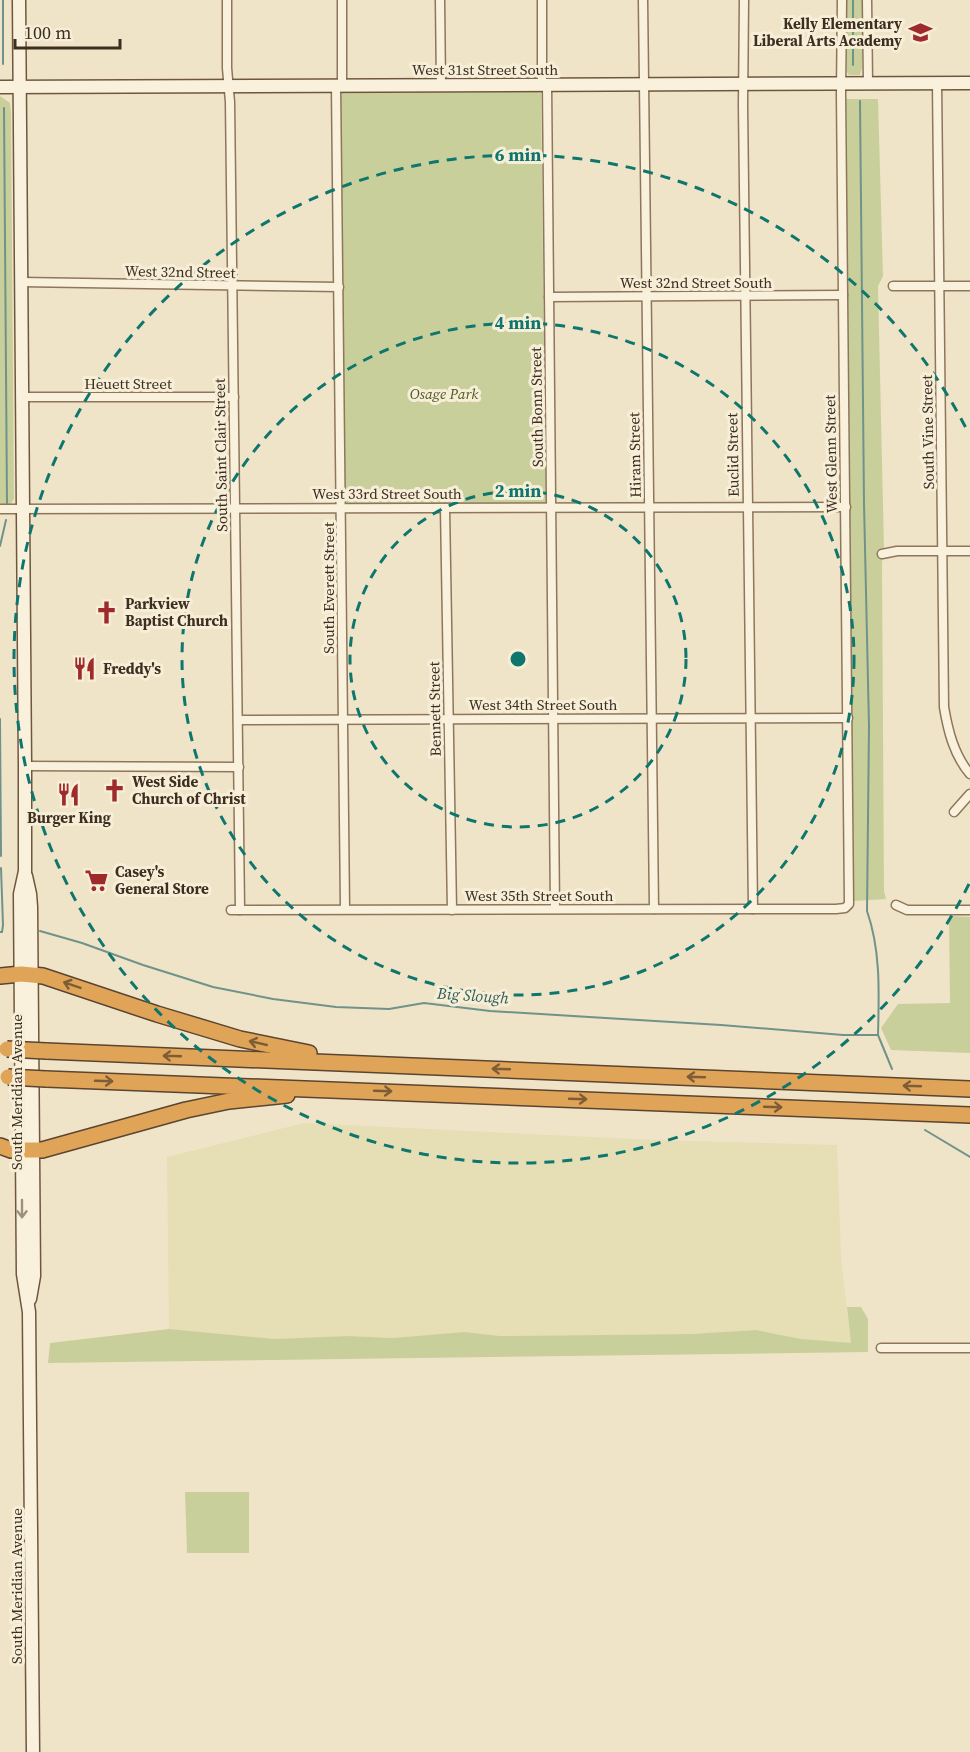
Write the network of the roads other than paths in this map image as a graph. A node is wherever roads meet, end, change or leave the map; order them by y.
1 (19, 0) edge
2 (226, 0) edge
3 (342, 0) edge
4 (440, 0) edge
5 (542, 0) edge
6 (643, 0) edge
7 (744, 0) edge
8 (842, 0) edge
9 (867, 0) edge
10 (937, 83) junction
11 (970, 83) edge
12 (744, 84) junction
13 (842, 84) junction
14 (868, 84) junction
15 (545, 85) junction
16 (644, 85) junction
17 (228, 86) junction
18 (339, 86) junction
19 (441, 86) junction
20 (0, 87) edge
21 (20, 87) junction
22 (21, 282) junction
23 (232, 286) junction
24 (893, 286) dead end
25 (939, 286) junction
26 (970, 286) edge
27 (339, 287) junction
28 (843, 295) junction
29 (647, 296) junction
30 (745, 296) junction
31 (549, 297) junction
32 (22, 397) junction
33 (234, 397) junction
34 (551, 507) junction
35 (650, 507) junction
36 (748, 507) junction
37 (846, 507) junction
38 (236, 508) junction
39 (342, 508) junction
40 (445, 508) junction
41 (0, 509) edge
42 (23, 509) junction
43 (970, 550) edge
44 (943, 551) junction
45 (882, 554) dead end
46 (651, 718) junction
47 (848, 718) junction
48 (449, 719) junction
49 (554, 719) junction
50 (749, 719) junction
51 (238, 720) junction
52 (344, 720) junction
53 (25, 766) junction
54 (239, 767) junction
55 (970, 774) edge
56 (970, 794) edge
57 (954, 812) dead end
58 (896, 905) dead end
59 (847, 906) joint
60 (345, 909) junction
61 (555, 909) junction
62 (654, 909) junction
63 (753, 909) junction
64 (236, 910) joint
65 (452, 910) junction
66 (970, 910) edge
67 (26, 974) junction
68 (0, 976) edge
69 (3, 1049) edge
70 (377, 1064) junction
71 (4, 1077) edge
72 (350, 1089) junction
73 (970, 1089) edge
74 (970, 1115) edge
75 (0, 1146) edge
76 (27, 1150) junction
77 (880, 1348) dead end
78 (970, 1348) edge
79 (33, 1752) edge

1 - 21 main road, South Meridian Avenue
2 - 17 street, South Saint Clair Street
3 - 18 street, South Everett Street
4 - 19 street
5 - 15 street, South Bonn Street
6 - 16 street, Hiram Street
7 - 12 street, Euclid Street
8 - 13 street, West Glenn Street
9 - 14 street
10 - 11 main road, West 31st Street South
10 - 14 main road, West 31st Street South
10 - 25 street, South Vine Street
12 - 13 main road, West 31st Street South
12 - 16 main road, West 31st Street South
12 - 30 street, Euclid Street
13 - 14 main road, West 31st Street South
13 - 28 street, West Glenn Street
15 - 16 main road, West 31st Street South
15 - 19 main road, West 31st Street South
15 - 31 street, South Bonn Street
16 - 29 street, Hiram Street
17 - 18 main road, West 31st Street South
17 - 21 main road, West 31st Street South
17 - 23 street, South Saint Clair Street
18 - 19 main road, West 31st Street South
18 - 27 street, South Everett Street
20 - 21 main road, West 31st Street South
21 - 22 main road, South Meridian Avenue
22 - 23 street, West 32nd Street
22 - 32 main road, South Meridian Avenue
23 - 27 street, West 32nd Street
23 - 33 street, South Saint Clair Street
24 - 25 street
25 - 26 street
25 - 44 street, South Vine Street
27 - 39 street, South Everett Street
28 - 30 street, West 32nd Street South
28 - 37 street, West Glenn Street
29 - 30 street, West 32nd Street South
29 - 31 street, West 32nd Street South
29 - 35 street, Hiram Street
30 - 36 street, Euclid Street
31 - 34 street, South Bonn Street
32 - 33 street, Heuett Street
32 - 42 main road, South Meridian Avenue
33 - 38 street, South Saint Clair Street
34 - 35 street, West 33rd Street South
34 - 40 street, West 33rd Street South
34 - 49 street, South Bonn Street
35 - 36 street, West 33rd Street South
35 - 46 street, Hiram Street
36 - 37 street, West 33rd Street South
36 - 50 street, Euclid Street
37 - 47 street, West Glenn Street
38 - 39 street, West 33rd Street South
38 - 42 street, West 33rd Street South
38 - 51 street, South Saint Clair Street
39 - 40 street, West 33rd Street South
39 - 52 street, South Everett Street
40 - 48 street, Bennett Street
41 - 42 street, West 33rd Street South
42 - 53 main road, South Meridian Avenue
43 - 44 street
44 - 45 street
44 - 55 street, South Vine Street
46 - 49 street, West 34th Street South
46 - 50 street, West 34th Street South
46 - 62 street, Hiram Street
47 - 50 street, West 34th Street South
47 - 59 street, West Glenn Street
48 - 49 street, West 34th Street South
48 - 52 street, West 34th Street South
48 - 65 street, Bennett Street
49 - 61 street, South Bonn Street
50 - 63 street, Euclid Street
51 - 52 street, West 34th Street South
51 - 54 street, South Saint Clair Street
52 - 60 street, South Everett Street
53 - 54 street
53 - 67 main road, South Meridian Avenue
54 - 64 street, South Saint Clair Street
56 - 57 street
58 - 66 street
59 - 63 street, West 35th Street South
60 - 64 street, West 35th Street South
60 - 65 street, West 35th Street South
61 - 62 street, West 35th Street South
61 - 65 street, West 35th Street South
62 - 63 street, West 35th Street South
67 - 68 highway
70 -> 67 highway
67 - 76 main road, South Meridian Avenue
70 -> 69 highway, bridge
73 -> 70 highway
71 -> 72 highway, bridge
72 -> 74 highway
72 - 76 highway
75 - 76 highway
76 - 79 main road, South Meridian Avenue
77 - 78 street

